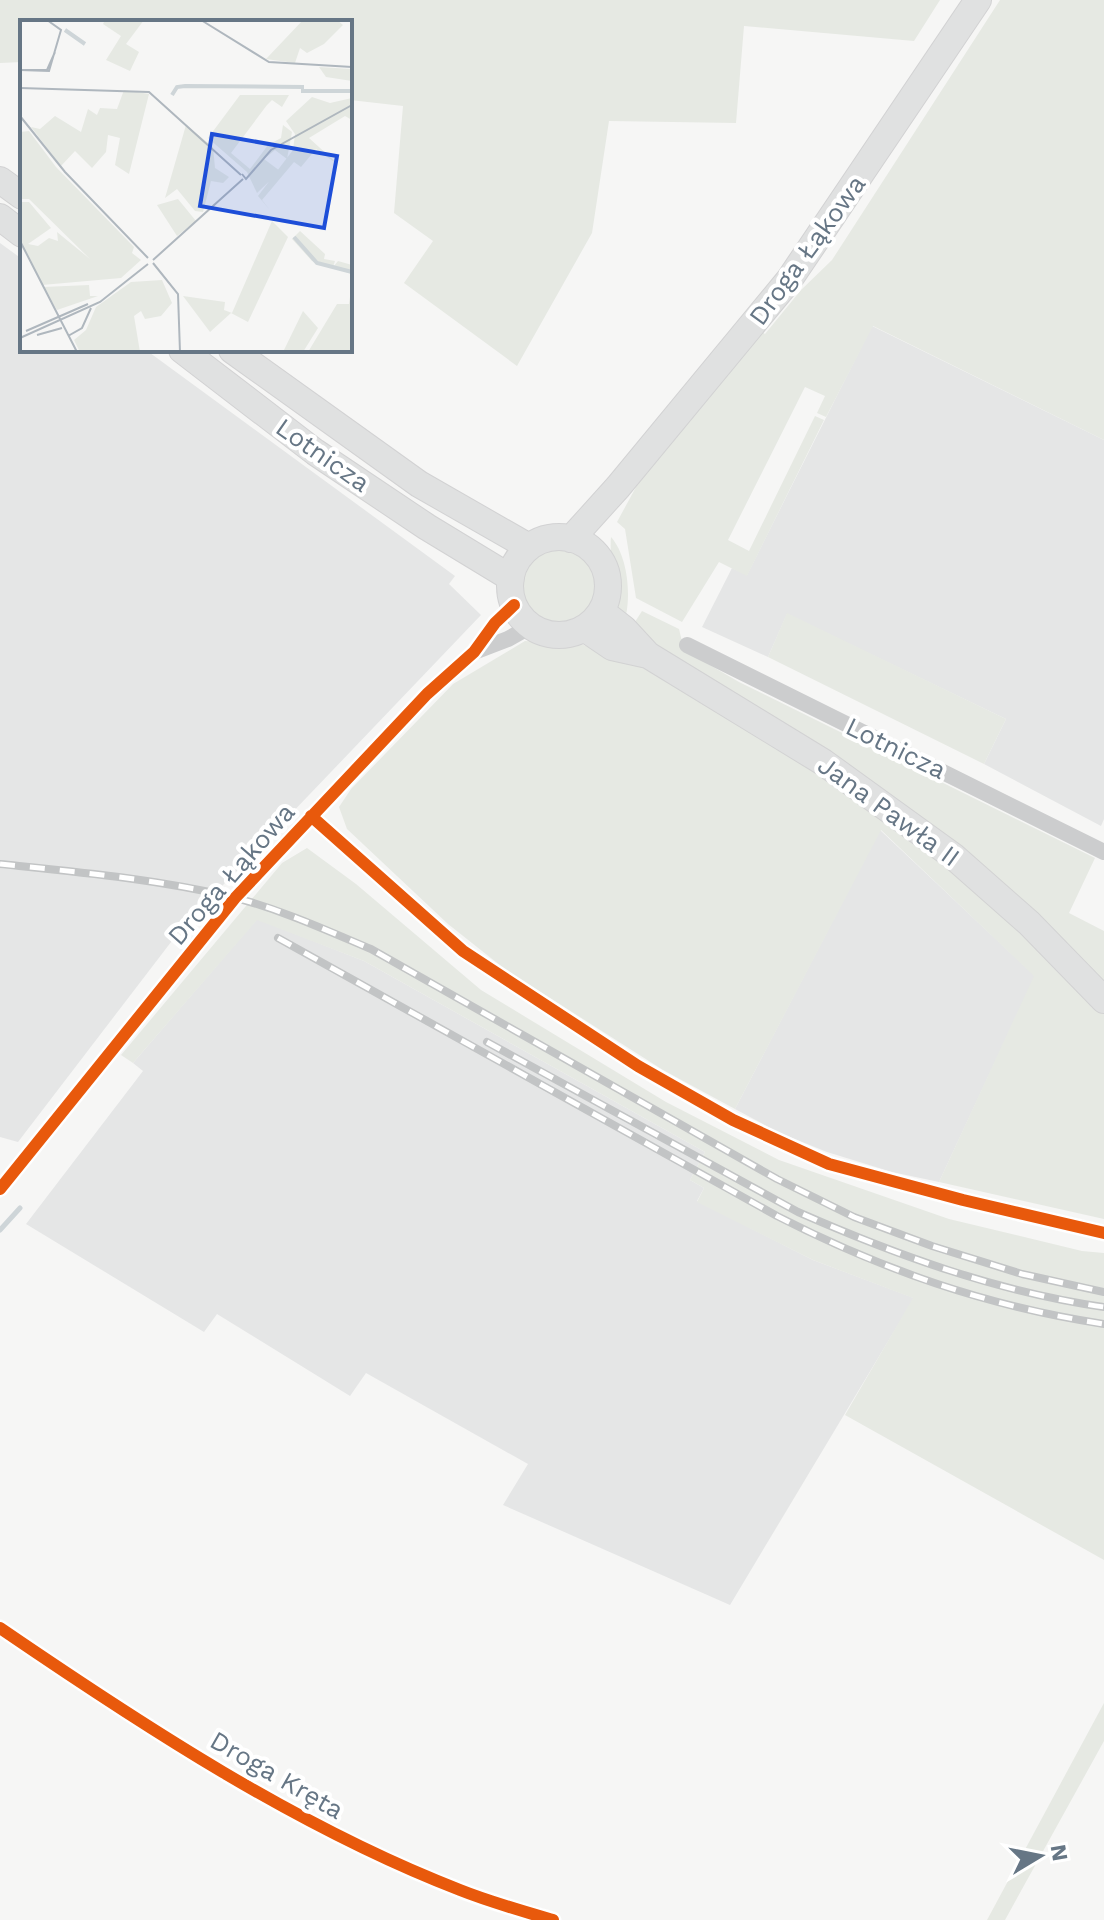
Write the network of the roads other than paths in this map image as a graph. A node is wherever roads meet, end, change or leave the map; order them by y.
1 (978, 0) edge
2 (0, 180) edge
3 (20, 195) edge
4 (0, 217) edge
5 (20, 232) edge
6 (185, 352) edge
7 (235, 352) edge
8 (618, 487) junction
9 (571, 539) junction
10 (529, 547) junction
11 (595, 553) junction
12 (511, 578) junction
13 (514, 605) junction
14 (593, 619) junction
15 (531, 626) junction
16 (687, 645) dead end
17 (474, 652) junction
18 (311, 816) junction
19 (1104, 852) edge
20 (1104, 1000) edge
21 (0, 1189) edge
22 (1104, 1233) edge
23 (0, 1628) edge
24 (553, 1920) edge

1 - 8 main road, Droga Łąkowa
2 - 3 main road
4 - 5 main road
6 - 12 main road, Lotnicza
7 - 10 main road, Lotnicza
8 - 9 main road, Droga Łąkowa
8 - 11 main road, Droga Łąkowa
9 - 10 main road
9 - 11 main road
10 - 12 main road
11 - 14 main road
12 - 13 main road
13 - 15 main road
13 - 17 street, Droga Łąkowa
14 - 15 main road
14 - 20 main road, Jana Pawła II
15 - 17 street, Droga Łąkowa
16 - 19 street, Lotnicza
17 - 18 street, Droga Łąkowa
18 - 21 street, Droga Łąkowa
18 - 22 street
23 - 24 street, Droga Kręta

